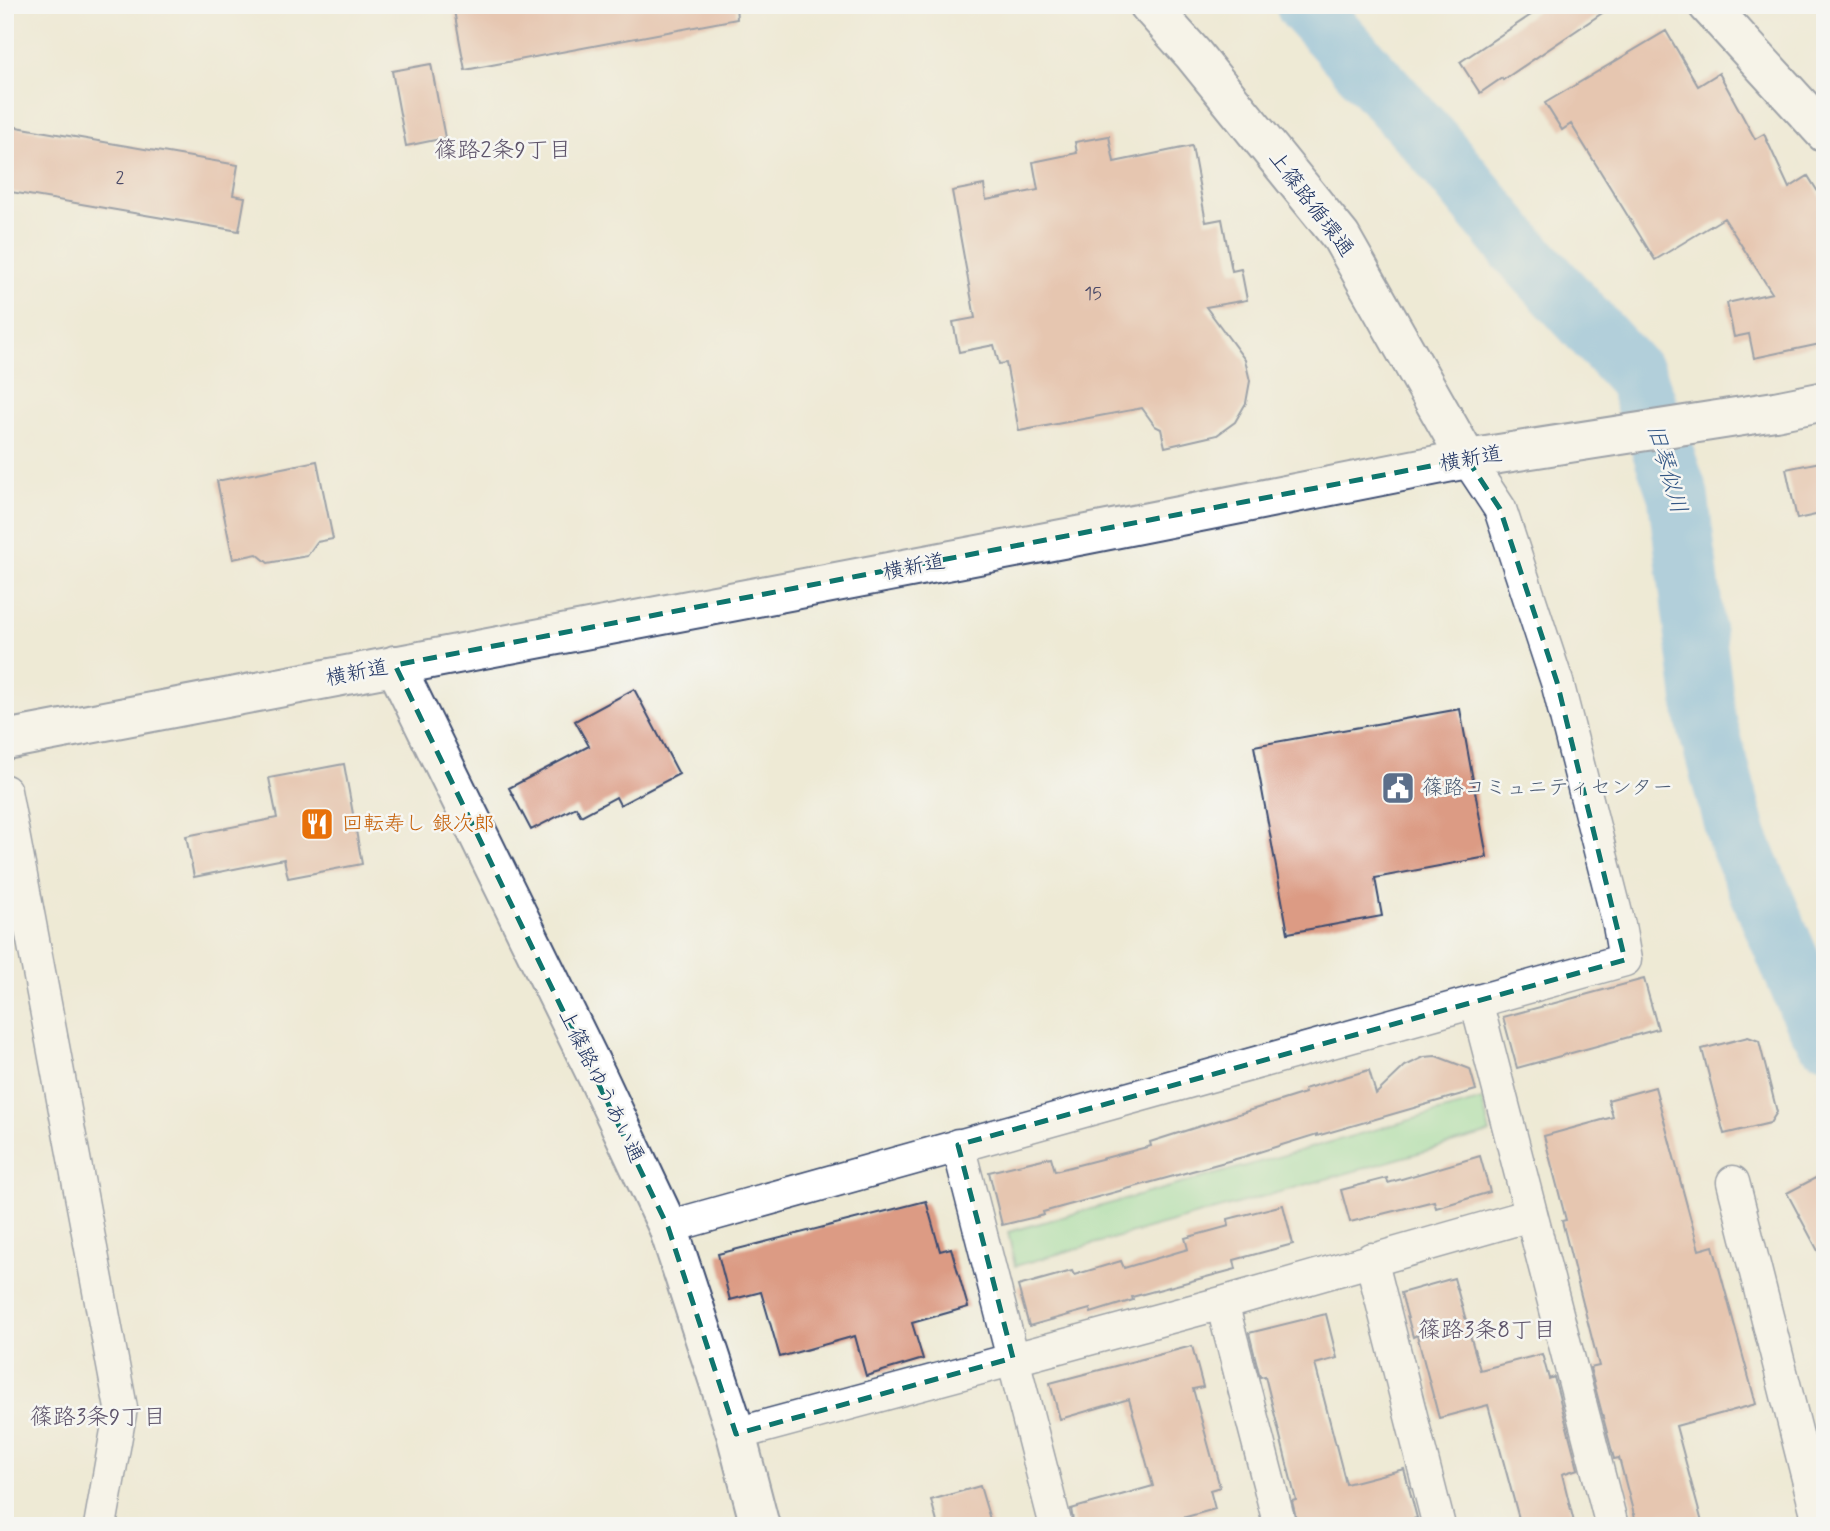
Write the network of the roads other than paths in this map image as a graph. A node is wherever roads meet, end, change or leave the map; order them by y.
1 (1149, 5) edge
2 (1708, 5) edge
3 (1825, 133) edge
4 (1825, 401) edge
5 (1466, 459) junction
6 (395, 665) junction
7 (5, 740) edge
8 (5, 791) edge
9 (1476, 1001) junction
10 (958, 1145) junction
11 (1733, 1182) dead end
12 (1531, 1215) junction
13 (668, 1227) junction
14 (1371, 1259) junction
15 (1222, 1303) junction
16 (1013, 1358) junction
17 (736, 1434) junction
18 (100, 1526) edge
19 (760, 1526) edge
20 (1056, 1526) edge
21 (1280, 1526) edge
22 (1439, 1526) edge
23 (1612, 1526) edge
24 (1820, 1526) edge

1 - 5 street, 上篠路循環通
2 - 3 street
4 - 5 street, 横新道
5 - 6 street, 横新道
5 - 9 street
6 - 7 street, 横新道
6 - 13 street, 上篠路ゆうあい通
8 - 18 street
9 - 10 street
9 - 12 street
10 - 13 street
10 - 16 street
11 - 24 street
12 - 14 street
12 - 23 street
13 - 17 street, 上篠路ゆうあい通
14 - 15 street
14 - 22 street
15 - 16 street
15 - 21 street
16 - 17 street
16 - 20 street
17 - 19 street, 上篠路ゆうあい通

